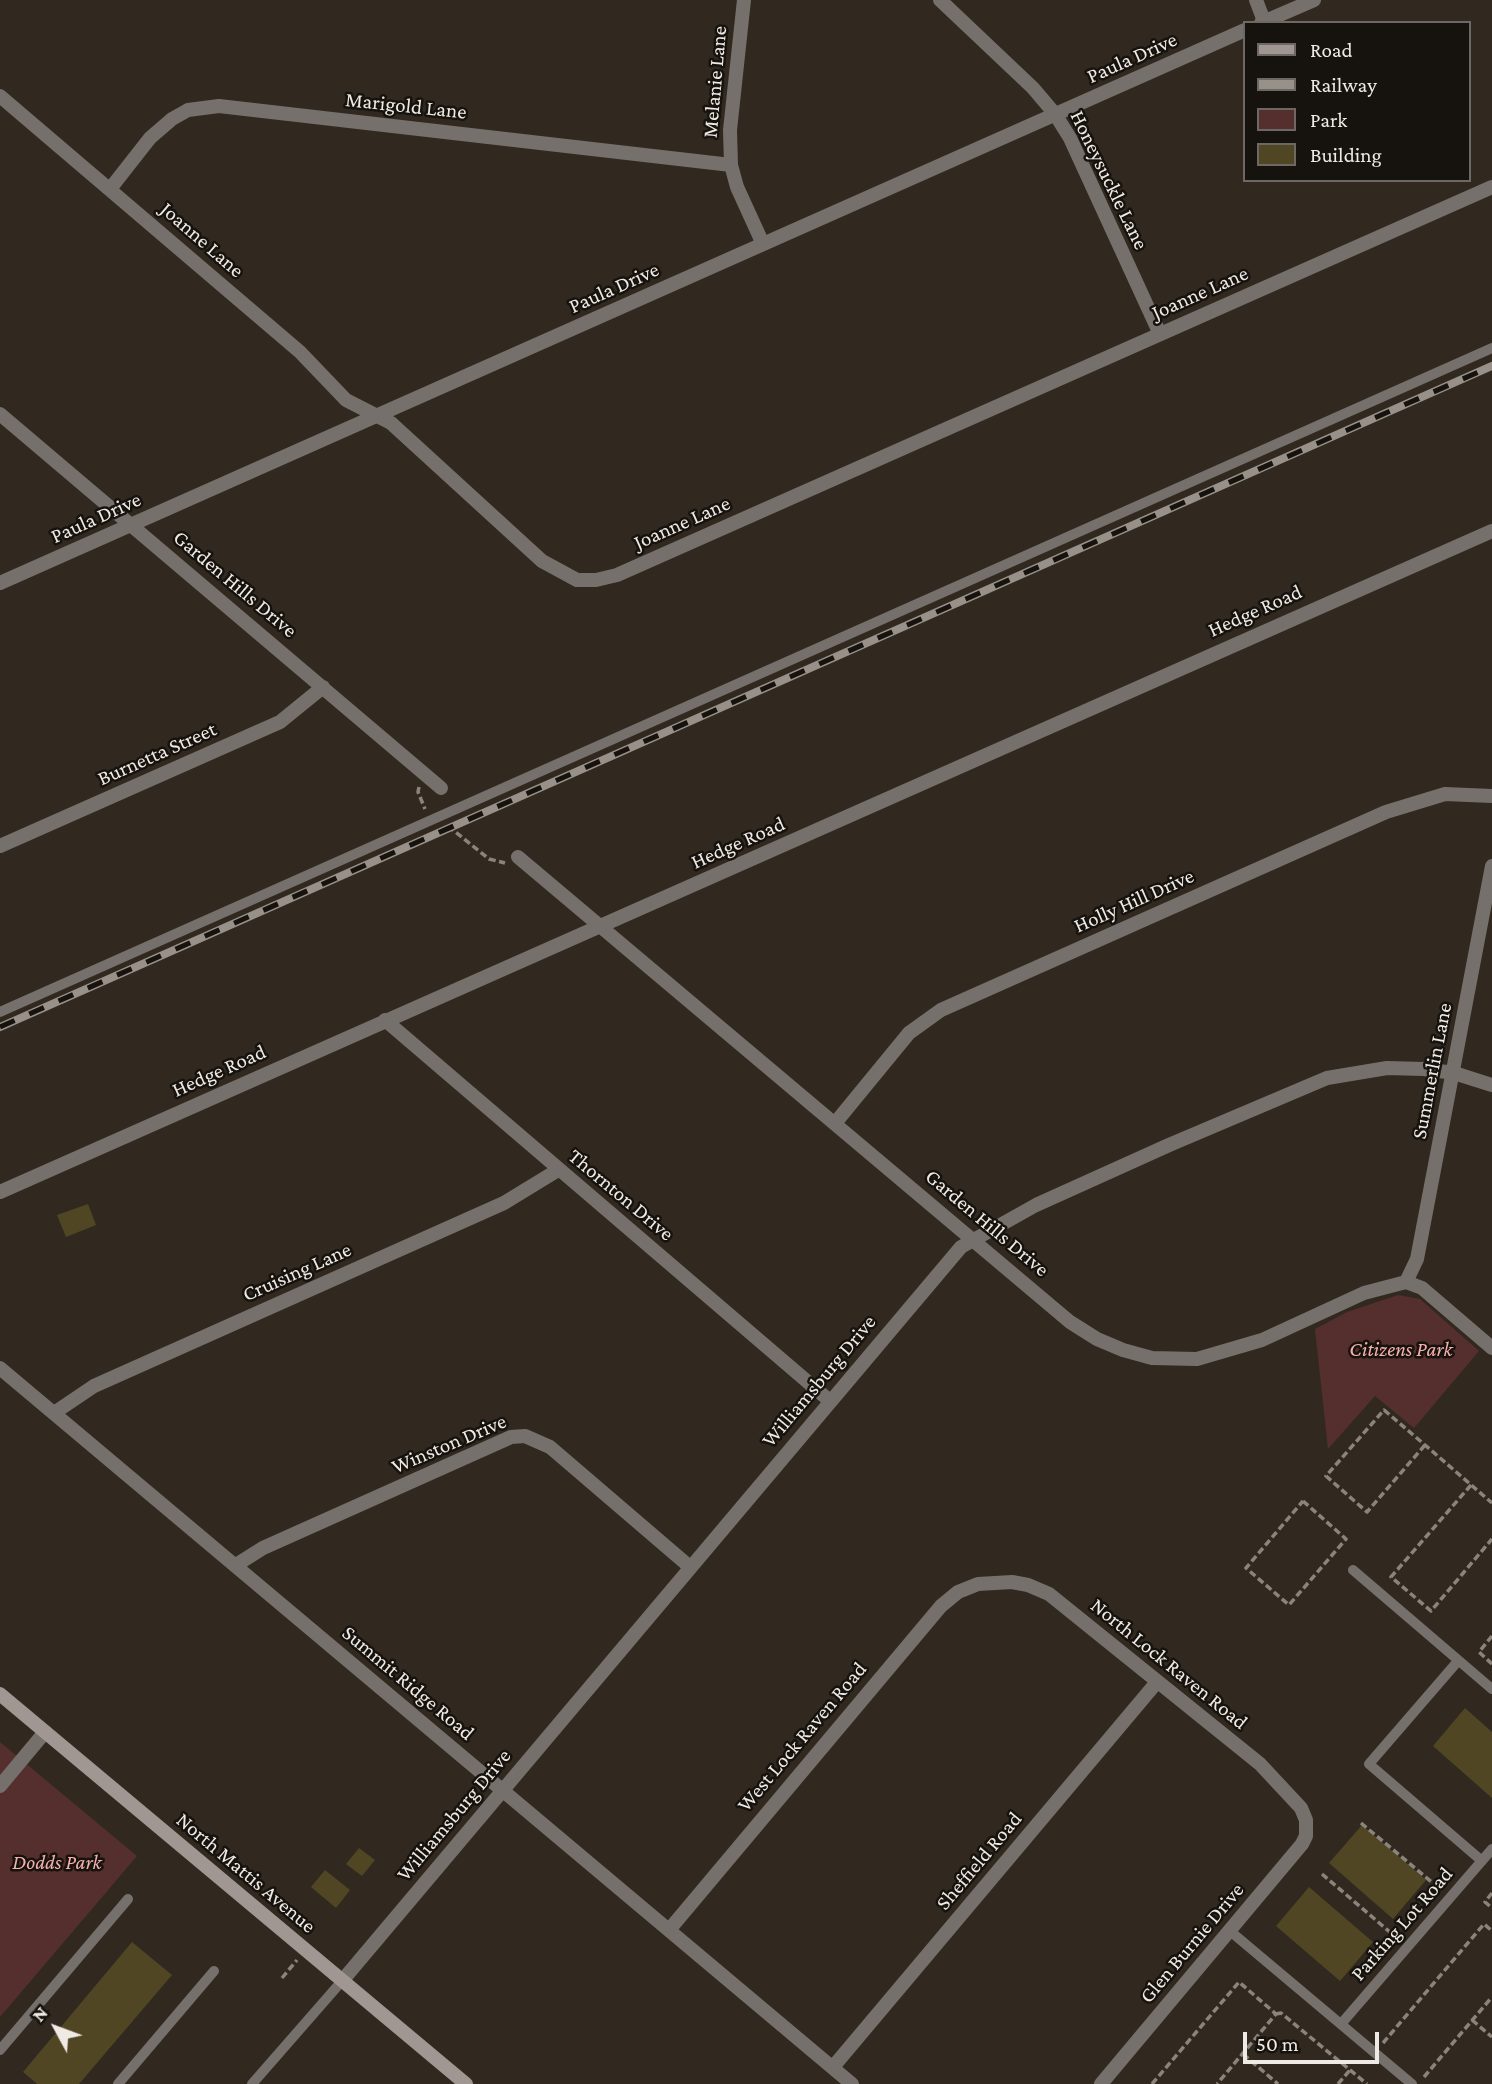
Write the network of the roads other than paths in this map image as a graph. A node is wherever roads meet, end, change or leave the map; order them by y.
1 (744, 0) edge
2 (940, 0) edge
3 (1256, 0) edge
4 (1314, 0) edge
5 (1262, 21) edge
6 (1264, 21) edge
7 (1244, 30) edge
8 (0, 96) edge
9 (1055, 114) junction
10 (731, 165) junction
11 (1492, 187) edge
12 (110, 189) junction
13 (763, 244) junction
14 (1160, 334) junction
15 (1492, 348) edge
16 (0, 414) edge
17 (377, 416) junction
18 (132, 525) junction
19 (1492, 531) edge
20 (0, 583) edge
21 (323, 687) junction
22 (441, 788) dead end
23 (1492, 796) edge
24 (0, 846) edge
25 (521, 859) road end
26 (1492, 866) edge
27 (600, 926) junction
28 (0, 1012) edge
29 (386, 1020) junction
30 (1454, 1073) junction
31 (1492, 1085) edge
32 (836, 1122) junction
33 (558, 1170) junction
34 (0, 1192) edge
35 (973, 1238) junction
36 (1406, 1282) junction
37 (1492, 1348) edge
38 (0, 1368) edge
39 (830, 1401) junction
40 (54, 1413) junction
41 (236, 1565) junction
42 (690, 1567) junction
43 (1353, 1570) dead end
44 (978, 1584) joint
45 (1458, 1661) junction
46 (1157, 1682) junction
47 (1492, 1689) edge
48 (0, 1694) edge
49 (46, 1732) junction
50 (0, 1786) edge
51 (501, 1790) junction
52 (1307, 1824) joint
53 (1492, 1849) edge
54 (1482, 1861) junction
55 (128, 1899) dead end
56 (669, 1930) junction
57 (1230, 1931) junction
58 (214, 1971) dead end
59 (342, 1981) junction
60 (1341, 2024) junction
61 (0, 2050) edge
62 (833, 2067) junction
63 (118, 2084) edge
64 (253, 2084) edge
65 (466, 2084) edge
66 (852, 2084) edge
67 (1101, 2084) edge
68 (1412, 2084) edge

1 - 10 street, Melanie Lane
2 - 9 street, Honeysuckle Lane
3 - 5 street
4 - 6 street
7 - 9 street, Paula Drive
8 - 12 street, Joanne Lane
9 - 13 street, Paula Drive
9 - 14 street, Honeysuckle Lane
10 - 12 street, Marigold Lane
10 - 13 street, Melanie Lane
11 - 14 street, Joanne Lane
12 - 17 street, Joanne Lane
13 - 17 street, Paula Drive
14 - 17 street, Joanne Lane
15 - 28 lane
16 - 18 street, Garden Hills Drive
17 - 18 street, Paula Drive
18 - 20 street, Paula Drive
18 - 21 street, Garden Hills Drive
19 - 27 street, Hedge Road
21 - 22 street, Garden Hills Drive
21 - 24 street, Burnetta Street
23 - 32 street, Holly Hill Drive
25 - 27 street, Garden Hills Drive
26 - 30 street, Summerlin Lane
27 - 29 street, Hedge Road
27 - 32 street, Garden Hills Drive
29 - 33 street, Thornton Drive
29 - 34 street, Hedge Road
30 - 31 street, Williamsburg Drive
30 - 35 street, Williamsburg Drive
30 - 36 street, Summerlin Lane
32 - 35 street, Garden Hills Drive
33 - 39 street, Thornton Drive
33 - 40 street, Cruising Lane
35 - 36 street, Garden Hills Drive
35 - 39 street, Williamsburg Drive
36 - 37 street
38 - 40 street, Summit Ridge Road
39 - 42 street, Williamsburg Drive
40 - 41 street, Summit Ridge Road
41 - 42 street, Winston Drive
41 - 51 street, Summit Ridge Road
42 - 51 street, Williamsburg Drive
43 - 45 lane
44 - 46 street, North Lock Raven Road
44 - 56 street, West Lock Raven Road
45 - 47 lane
45 - 54 lane
46 - 52 street, North Lock Raven Road
46 - 62 street, Sheffield Road
48 - 49 main road, North Mattis Avenue
49 - 50 street
49 - 59 main road, North Mattis Avenue
51 - 56 street, Summit Ridge Road
51 - 59 street, Williamsburg Drive
52 - 57 street, Glen Burnie Drive
53 - 54 lane, Parking Lot Road
54 - 60 lane, Parking Lot Road
55 - 61 lane
56 - 62 street, Summit Ridge Road
57 - 60 lane
57 - 67 street, Glen Burnie Drive
58 - 63 lane
59 - 64 lane
59 - 65 main road, North Mattis Avenue
60 - 68 lane
62 - 66 street, Summit Ridge Road

